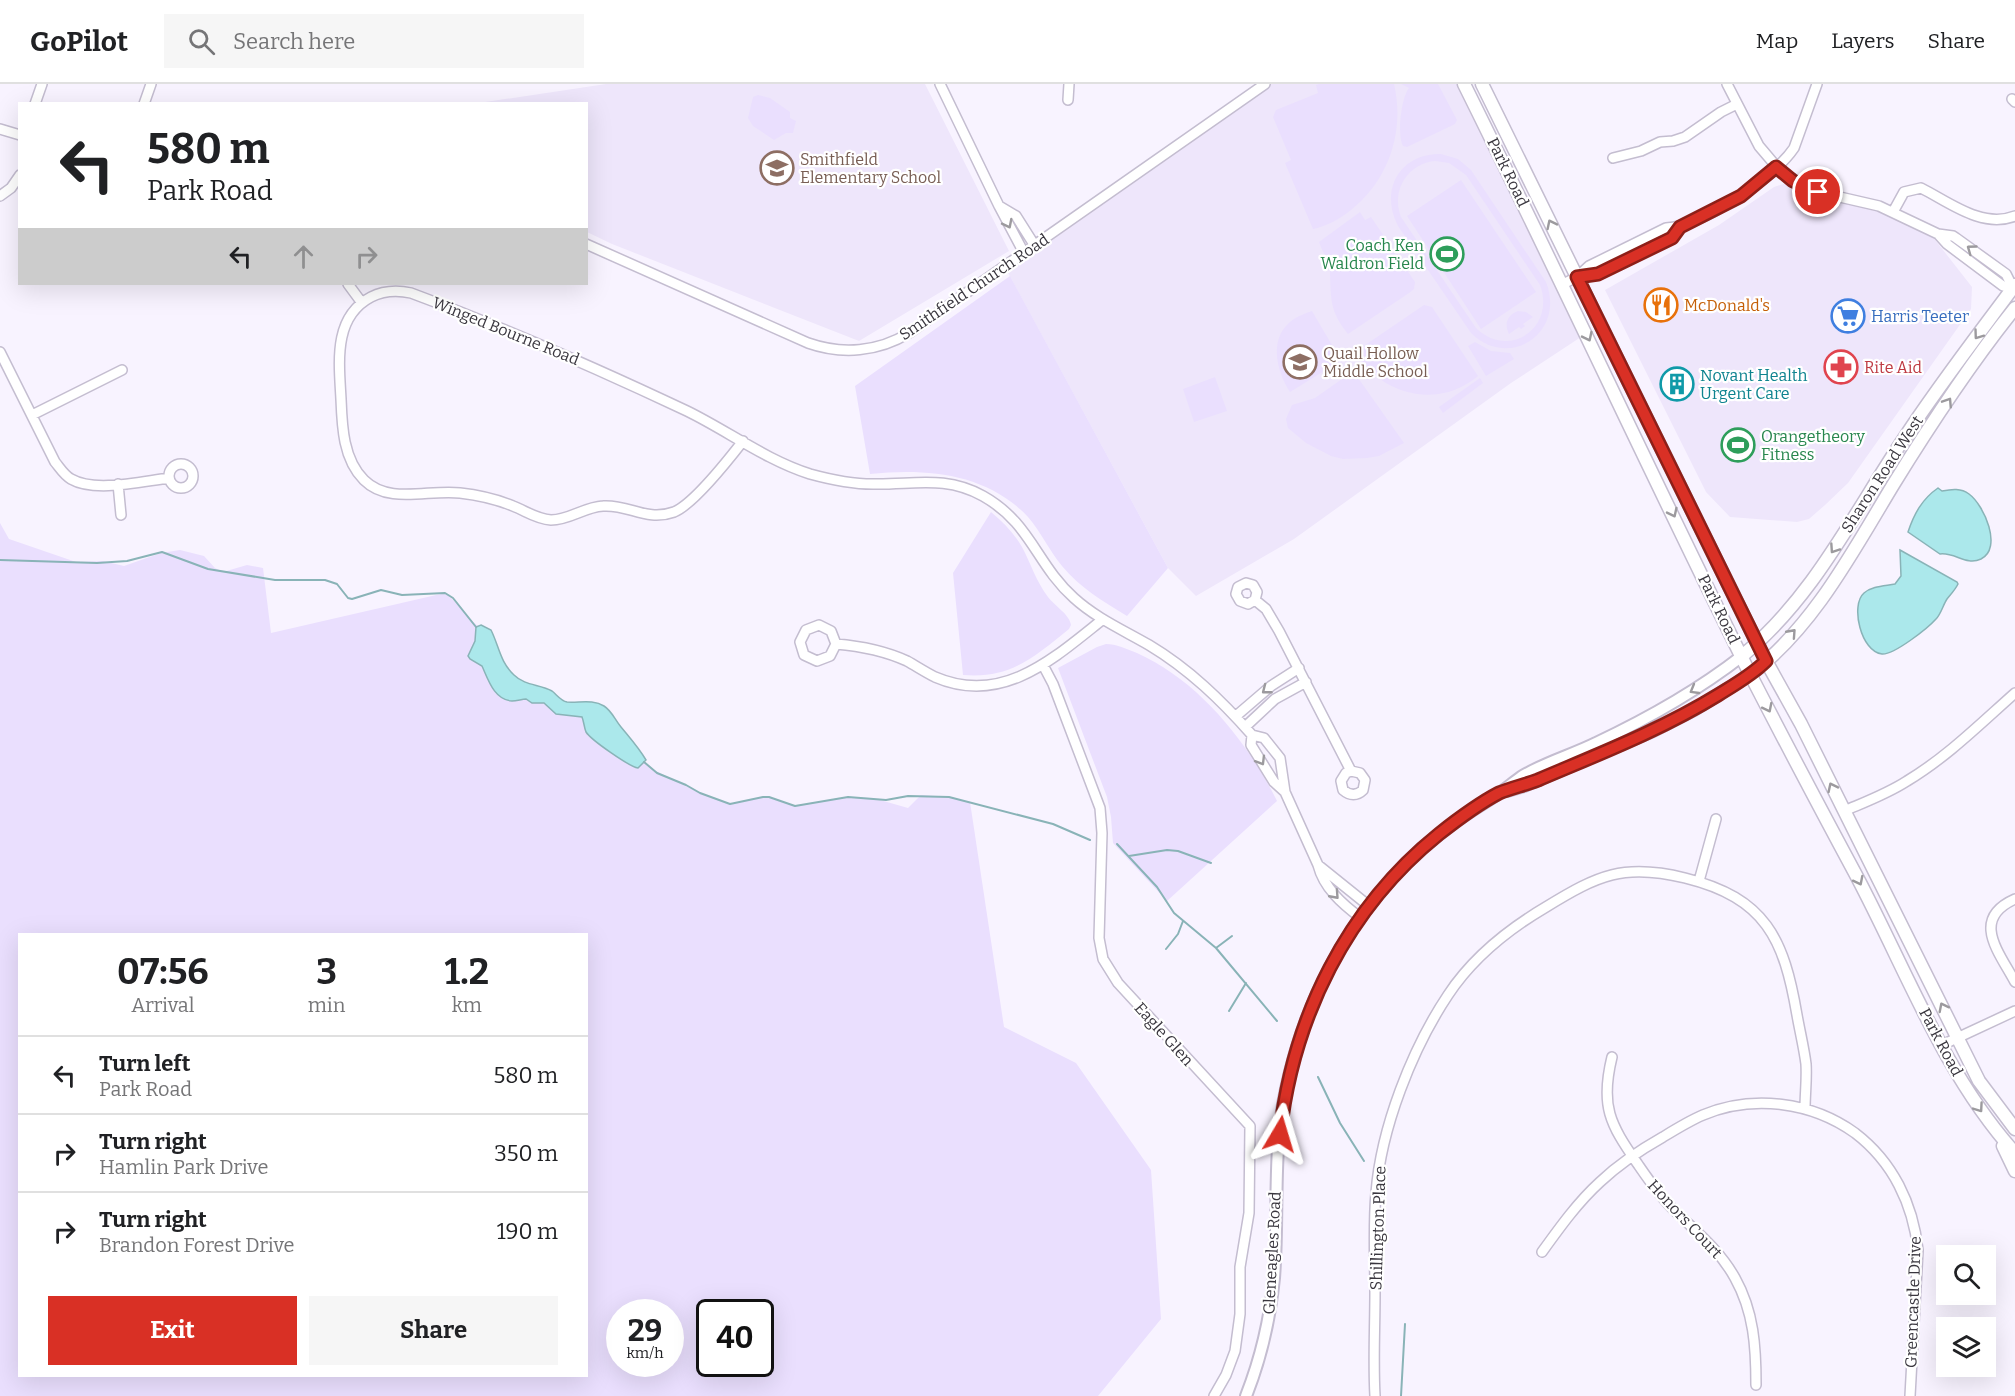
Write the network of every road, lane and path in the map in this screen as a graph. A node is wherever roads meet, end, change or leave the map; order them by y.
1 (42, 84) edge
2 (151, 84) edge
3 (940, 84) edge
4 (1069, 84) edge
5 (1265, 84) edge
6 (1464, 84) edge
7 (1482, 84) edge
8 (1727, 84) edge
9 (1817, 84) edge
10 (1068, 100) dead end
11 (36, 102) edge
12 (145, 102) edge
13 (1737, 104) junction
14 (0, 129) edge
15 (18, 134) edge
16 (1612, 158) dead end
17 (1776, 167) junction
18 (18, 179) edge
19 (0, 196) edge
20 (999, 206) junction
21 (1893, 212) junction
22 (2015, 216) edge
23 (588, 245) edge
24 (1035, 246) junction
25 (1024, 253) junction
26 (1577, 277) junction
27 (1563, 284) junction
28 (349, 285) edge
29 (2014, 287) edge
30 (362, 303) junction
31 (2015, 308) edge
32 (0, 352) edge
33 (122, 370) dead end
34 (32, 415) junction
35 (742, 441) junction
36 (170, 478) dead end
37 (118, 484) junction
38 (121, 515) dead end
39 (1255, 600) dead end
40 (1102, 620) junction
41 (1757, 643) junction
42 (836, 644) dead end
43 (1742, 656) junction
44 (1766, 661) junction
45 (1043, 665) junction
46 (1299, 668) junction
47 (1750, 674) junction
48 (1306, 682) junction
49 (2015, 693) edge
50 (1236, 716) junction
51 (1245, 727) junction
52 (1252, 735) junction
53 (1351, 771) dead end
54 (1285, 792) junction
55 (1501, 792) junction
56 (1844, 811) junction
57 (1716, 819) dead end
58 (1318, 865) junction
59 (1699, 881) junction
60 (2015, 899) edge
61 (1369, 906) junction
62 (1361, 918) junction
63 (2015, 982) edge
64 (2015, 1011) edge
65 (1959, 1037) junction
66 (1942, 1045) junction
67 (1612, 1057) dead end
68 (1804, 1109) junction
69 (1994, 1129) junction
70 (2015, 1129) edge
71 (2015, 1153) edge
72 (1632, 1156) junction
73 (2015, 1171) edge
74 (1542, 1252) dead end
75 (1756, 1385) dead end
76 (1214, 1396) edge
77 (1246, 1396) edge
78 (1375, 1396) edge
79 (1910, 1396) edge

1 - 11 street
2 - 12 street
3 - 20 street
4 - 10 street
5 - 24 street, Smithfield Church Road
6 - 27 main road, Park Road
26 -> 7 main road, Park Road
8 - 13 street
9 - 17 street
13 - 16 street
13 - 17 street
14 - 15 street
17 - 21 street
17 - 26 street
18 - 19 street
20 - 24 street
20 -> 25 street
21 - 22 street
21 - 29 street
23 - 25 street, Smithfield Church Road
24 - 25 street, Smithfield Church Road
26 - 27 street
26 - 41 main road, Park Road
27 -> 43 main road, Park Road
28 - 30 street
29 -> 41 main road, Sharon Road West
30 - 35 street, Winged Bourne Road
30 - 35 street
44 -> 31 main road, Sharon Road West
32 - 34 street
33 - 34 street
34 - 37 street
35 - 40 street, Winged Bourne Road
36 - 37 street
37 - 38 street
39 - 46 street
40 - 45 street
40 - 50 street, Winged Bourne Road
41 - 43 main road, Sharon Road West
41 - 44 main road, Park Road
42 - 45 street
43 - 47 main road, Park Road
43 -> 55 street, Gleneagles Road
44 - 47 main road, Sharon Road West
56 -> 44 main road, Park Road
45 - 76 street, Eagle Glen
46 - 48 street
46 -> 50 street
47 - 55 street, Gleneagles Road
47 -> 66 main road, Park Road
48 - 51 street
48 - 53 street
49 - 56 street
50 - 51 street, Winged Bourne Road
51 - 52 street, Winged Bourne Road
52 -> 54 street, Winged Bourne Road
52 - 54 street, Winged Bourne Road
54 - 58 street, Winged Bourne Road
55 - 61 street, Gleneagles Road
65 -> 56 main road, Park Road
57 - 59 street
58 - 61 street, Winged Bourne Road
58 -> 62 street, Winged Bourne Road
59 - 68 street, Shillington Place
59 - 78 street, Shillington Place
60 - 63 street
61 - 62 street, Gleneagles Road
62 - 77 street, Gleneagles Road
64 - 65 street
65 - 66 street
65 - 70 main road, Park Road
66 -> 69 main road, Park Road
67 - 72 street, Honors Court
68 - 72 street, Greencastle Drive
68 - 79 street, Greencastle Drive
69 - 71 main road, Park Road
69 - 73 main road
72 - 74 street, Greencastle Drive
72 - 75 street, Honors Court

